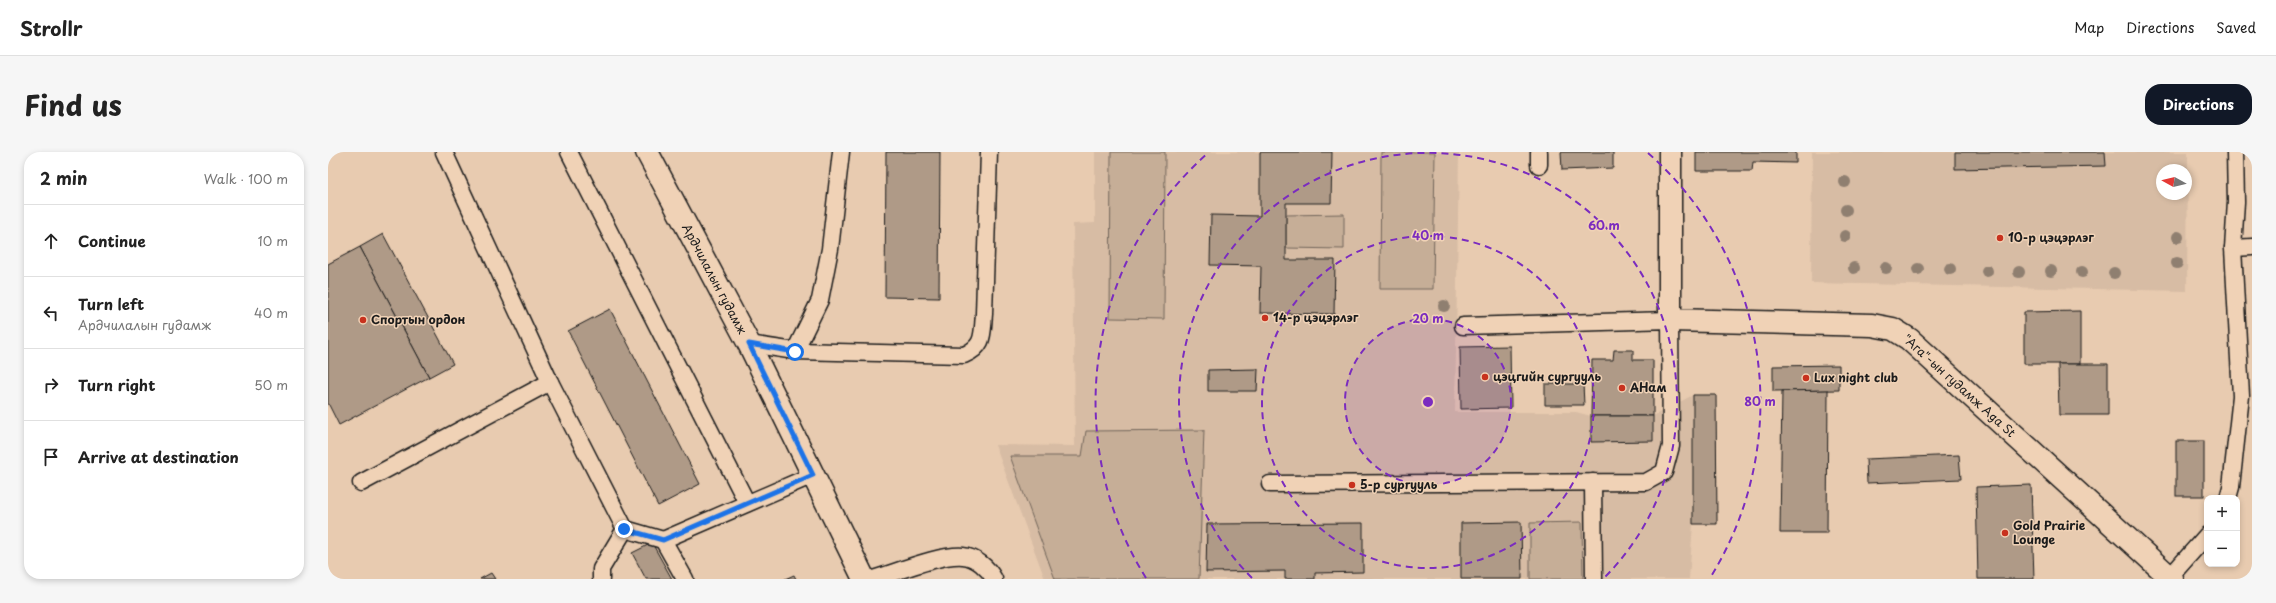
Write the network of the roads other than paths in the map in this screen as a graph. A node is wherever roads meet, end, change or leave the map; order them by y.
1 (444, 152) edge
2 (569, 152) edge
3 (647, 152) edge
4 (841, 152) edge
5 (988, 152) edge
6 (1670, 152) edge
7 (2235, 152) edge
8 (2252, 247) edge
9 (2233, 248) junction
10 (1670, 320) junction
11 (1463, 326) dead end
12 (749, 344) junction
13 (795, 352) junction
14 (550, 382) junction
15 (2240, 396) junction
16 (2252, 408) edge
17 (813, 475) junction
18 (1593, 482) junction
19 (361, 483) dead end
20 (1270, 484) dead end
21 (2229, 495) edge
22 (747, 503) junction
23 (624, 529) junction
24 (2204, 538) edge
25 (663, 540) junction
26 (2170, 578) edge
27 (601, 579) edge
28 (685, 579) edge
29 (864, 579) edge
30 (873, 579) edge
31 (994, 579) edge
32 (1594, 579) edge

1 - 14 lane
2 - 22 lane
3 - 12 street, Ардчилалын гудамж
4 - 13 lane
5 - 13 lane
6 - 10 street
7 - 9 lane
8 - 9 lane
9 - 15 lane
10 - 11 lane
10 - 18 lane
10 - 26 street, "Ага"-ын гудамж Aga St
12 - 13 lane
12 - 17 street, Ардчилалын гудамж
14 - 19 lane
14 - 23 lane
15 - 16 lane
15 - 21 lane
17 - 22 lane
17 - 29 street, Ардчилалын гудамж
18 - 20 lane
18 - 32 lane
22 - 25 lane
23 - 25 lane
23 - 27 lane
24 - 26 lane
25 - 28 lane
30 - 31 lane

